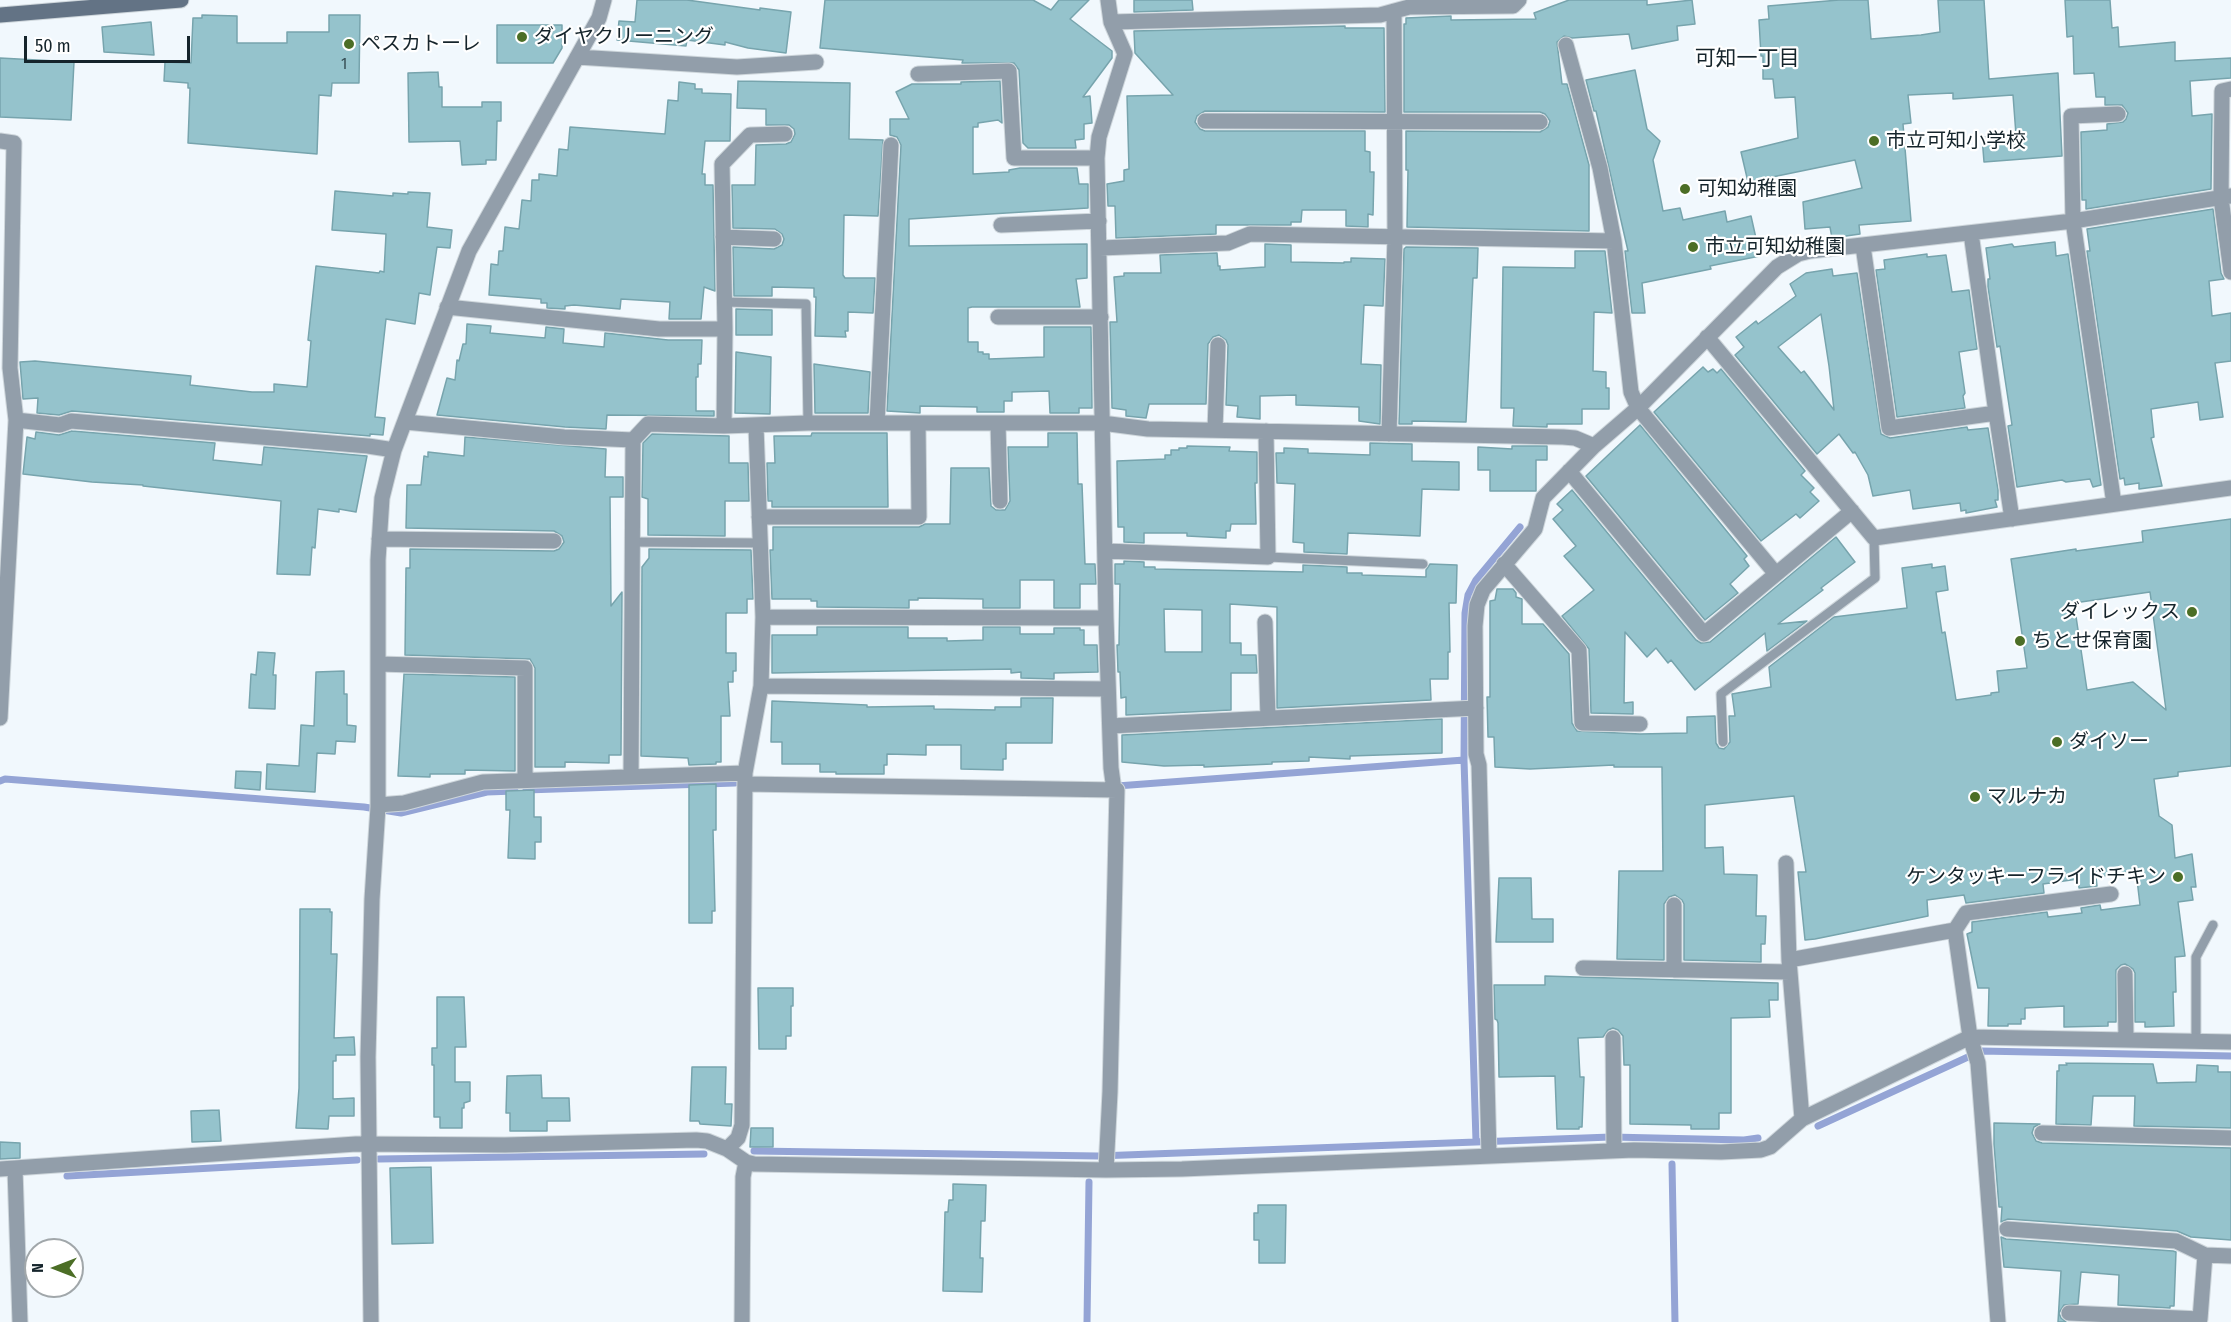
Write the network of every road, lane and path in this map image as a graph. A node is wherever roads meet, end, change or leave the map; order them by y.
1 (181, 0) edge
2 (604, 0) edge
3 (1108, 0) edge
4 (1520, 0) edge
5 (1394, 11) junction
6 (0, 15) edge
7 (1111, 22) junction
8 (1566, 45) dead end
9 (577, 57) junction
10 (816, 62) dead end
11 (918, 74) dead end
12 (2231, 89) edge
13 (2118, 114) dead end
14 (1205, 121) dead end
15 (1394, 122) junction
16 (1540, 122) dead end
17 (785, 134) dead end
18 (0, 141) edge
19 (891, 145) dead end
20 (1097, 158) junction
21 (2226, 197) edge
22 (1099, 221) junction
23 (2073, 221) junction
24 (1001, 225) dead end
25 (1971, 233) junction
26 (723, 237) junction
27 (1395, 237) junction
28 (774, 239) dead end
29 (1614, 240) junction
30 (1863, 246) junction
31 (1100, 248) junction
32 (2231, 272) edge
33 (724, 302) junction
34 (447, 308) junction
35 (998, 317) dead end
36 (1101, 317) junction
37 (725, 329) junction
38 (1707, 337) junction
39 (1218, 345) dead end
40 (1638, 408) junction
41 (1996, 413) junction
42 (16, 420) junction
43 (405, 422) junction
44 (808, 423) junction
45 (877, 423) junction
46 (918, 423) junction
47 (998, 423) junction
48 (1102, 423) junction
49 (724, 426) junction
50 (756, 426) junction
51 (1215, 430) junction
52 (1266, 431) junction
53 (1389, 434) junction
54 (633, 440) junction
55 (1594, 446) junction
56 (394, 450) junction
57 (1569, 471) junction
58 (2231, 488) edge
59 (1000, 501) dead end
60 (2114, 504) junction
61 (1852, 511) junction
62 (759, 517) junction
63 (2012, 519) junction
64 (1874, 537) junction
65 (379, 539) junction
66 (554, 542) dead end
67 (632, 542) junction
68 (760, 543) junction
69 (1105, 551) junction
70 (1268, 557) junction
71 (1423, 564) dead end
72 (1504, 564) junction
73 (1776, 574) junction
74 (763, 617) junction
75 (1106, 618) junction
76 (1265, 622) dead end
77 (378, 664) junction
78 (761, 686) junction
79 (1108, 689) junction
80 (1474, 708) junction
81 (0, 718) edge
82 (1268, 718) junction
83 (1640, 724) dead end
84 (1110, 726) junction
85 (1723, 742) dead end
86 (631, 776) junction
87 (745, 779) junction
88 (525, 780) junction
89 (1114, 787) junction
90 (378, 808) junction
91 (1786, 863) dead end
92 (2110, 894) dead end
93 (1674, 905) dead end
94 (2213, 925) dead end
95 (1955, 930) junction
96 (1789, 966) junction
97 (1583, 968) dead end
98 (1674, 970) junction
99 (2125, 974) dead end
100 (1613, 1038) dead end
101 (2126, 1039) junction
102 (2196, 1041) junction
103 (2231, 1042) edge
104 (1974, 1049) junction
105 (1802, 1119) junction
106 (2042, 1133) dead end
107 (2231, 1138) edge
108 (1614, 1141) junction
109 (370, 1144) junction
110 (1488, 1145) junction
111 (728, 1149) junction
112 (1107, 1160) junction
113 (746, 1162) junction
114 (7, 1169) edge
115 (2007, 1229) dead end
116 (2205, 1255) junction
117 (2231, 1256) edge
118 (2069, 1313) dead end
119 (20, 1322) edge
120 (371, 1322) edge
121 (742, 1322) edge
122 (1998, 1322) edge

1 - 6 main road
2 - 9 street
3 - 7 street
4 - 5 street
5 - 7 street
5 - 15 street
7 - 20 street
8 - 29 street
9 - 10 street
9 - 34 street
11 - 20 street
12 - 21 street
13 - 23 street
14 - 15 street
15 - 16 street
15 - 27 street
17 - 26 street
18 - 42 street
19 - 45 street
20 - 22 street
21 - 23 street
21 - 32 street
22 - 24 street
22 - 31 street
23 - 25 street
23 - 60 street
25 - 30 street
25 - 41 street
26 - 28 street
26 - 33 street
27 - 29 street
27 - 31 street
27 - 53 street
29 - 40 street
30 - 38 street
30 - 41 street
31 - 36 street
33 - 37 street
33 - 44 lane
34 - 37 street
34 - 43 street
35 - 36 street
36 - 48 street
37 - 49 street
38 - 40 street
38 - 61 street
39 - 51 street
40 - 55 street
40 - 73 street
41 - 63 street
42 - 56 street
42 - 81 street
43 - 54 street
43 - 56 street
44 - 45 street
44 - 50 street
45 - 46 street
46 - 47 street
46 - 62 street
47 - 48 street
47 - 59 street
48 - 51 street
48 - 69 street
49 - 50 street
49 - 54 street
50 - 62 street
51 - 52 street
52 - 53 street
52 - 70 street
53 - 55 street
54 - 67 street
55 - 57 street
56 - 65 street
57 - 72 street
57 - 73 street
58 - 60 street
60 - 63 street
61 - 64 street
61 - 73 street
62 - 68 street
63 - 64 street
64 - 85 lane
65 - 66 street
65 - 77 street
67 - 68 lane
67 - 86 street
68 - 74 street
69 - 70 street
69 - 75 street
70 - 71 lane
72 - 80 street
72 - 83 street
74 - 75 street
74 - 78 street
75 - 79 street
76 - 82 street
77 - 88 street
77 - 90 street
78 - 79 street
78 - 87 street
79 - 84 street
80 - 82 street
80 - 110 street
82 - 84 street
84 - 89 street
86 - 87 street
86 - 88 street
87 - 89 street
87 - 111 street
88 - 90 street
89 - 112 street
90 - 109 street
91 - 96 street
92 - 95 street
93 - 98 street
94 - 102 lane
95 - 96 street
95 - 104 street
96 - 98 street
96 - 105 street
97 - 98 street
99 - 101 street
100 - 108 street
101 - 102 street
101 - 104 street
102 - 103 street
104 - 105 street
104 - 122 street
105 - 108 street
106 - 107 street
108 - 110 street
109 - 111 street
109 - 114 street
109 - 120 street
110 - 112 street
111 - 113 street
112 - 113 street
113 - 121 street
114 - 119 street
115 - 116 street
116 - 117 street
116 - 118 street

